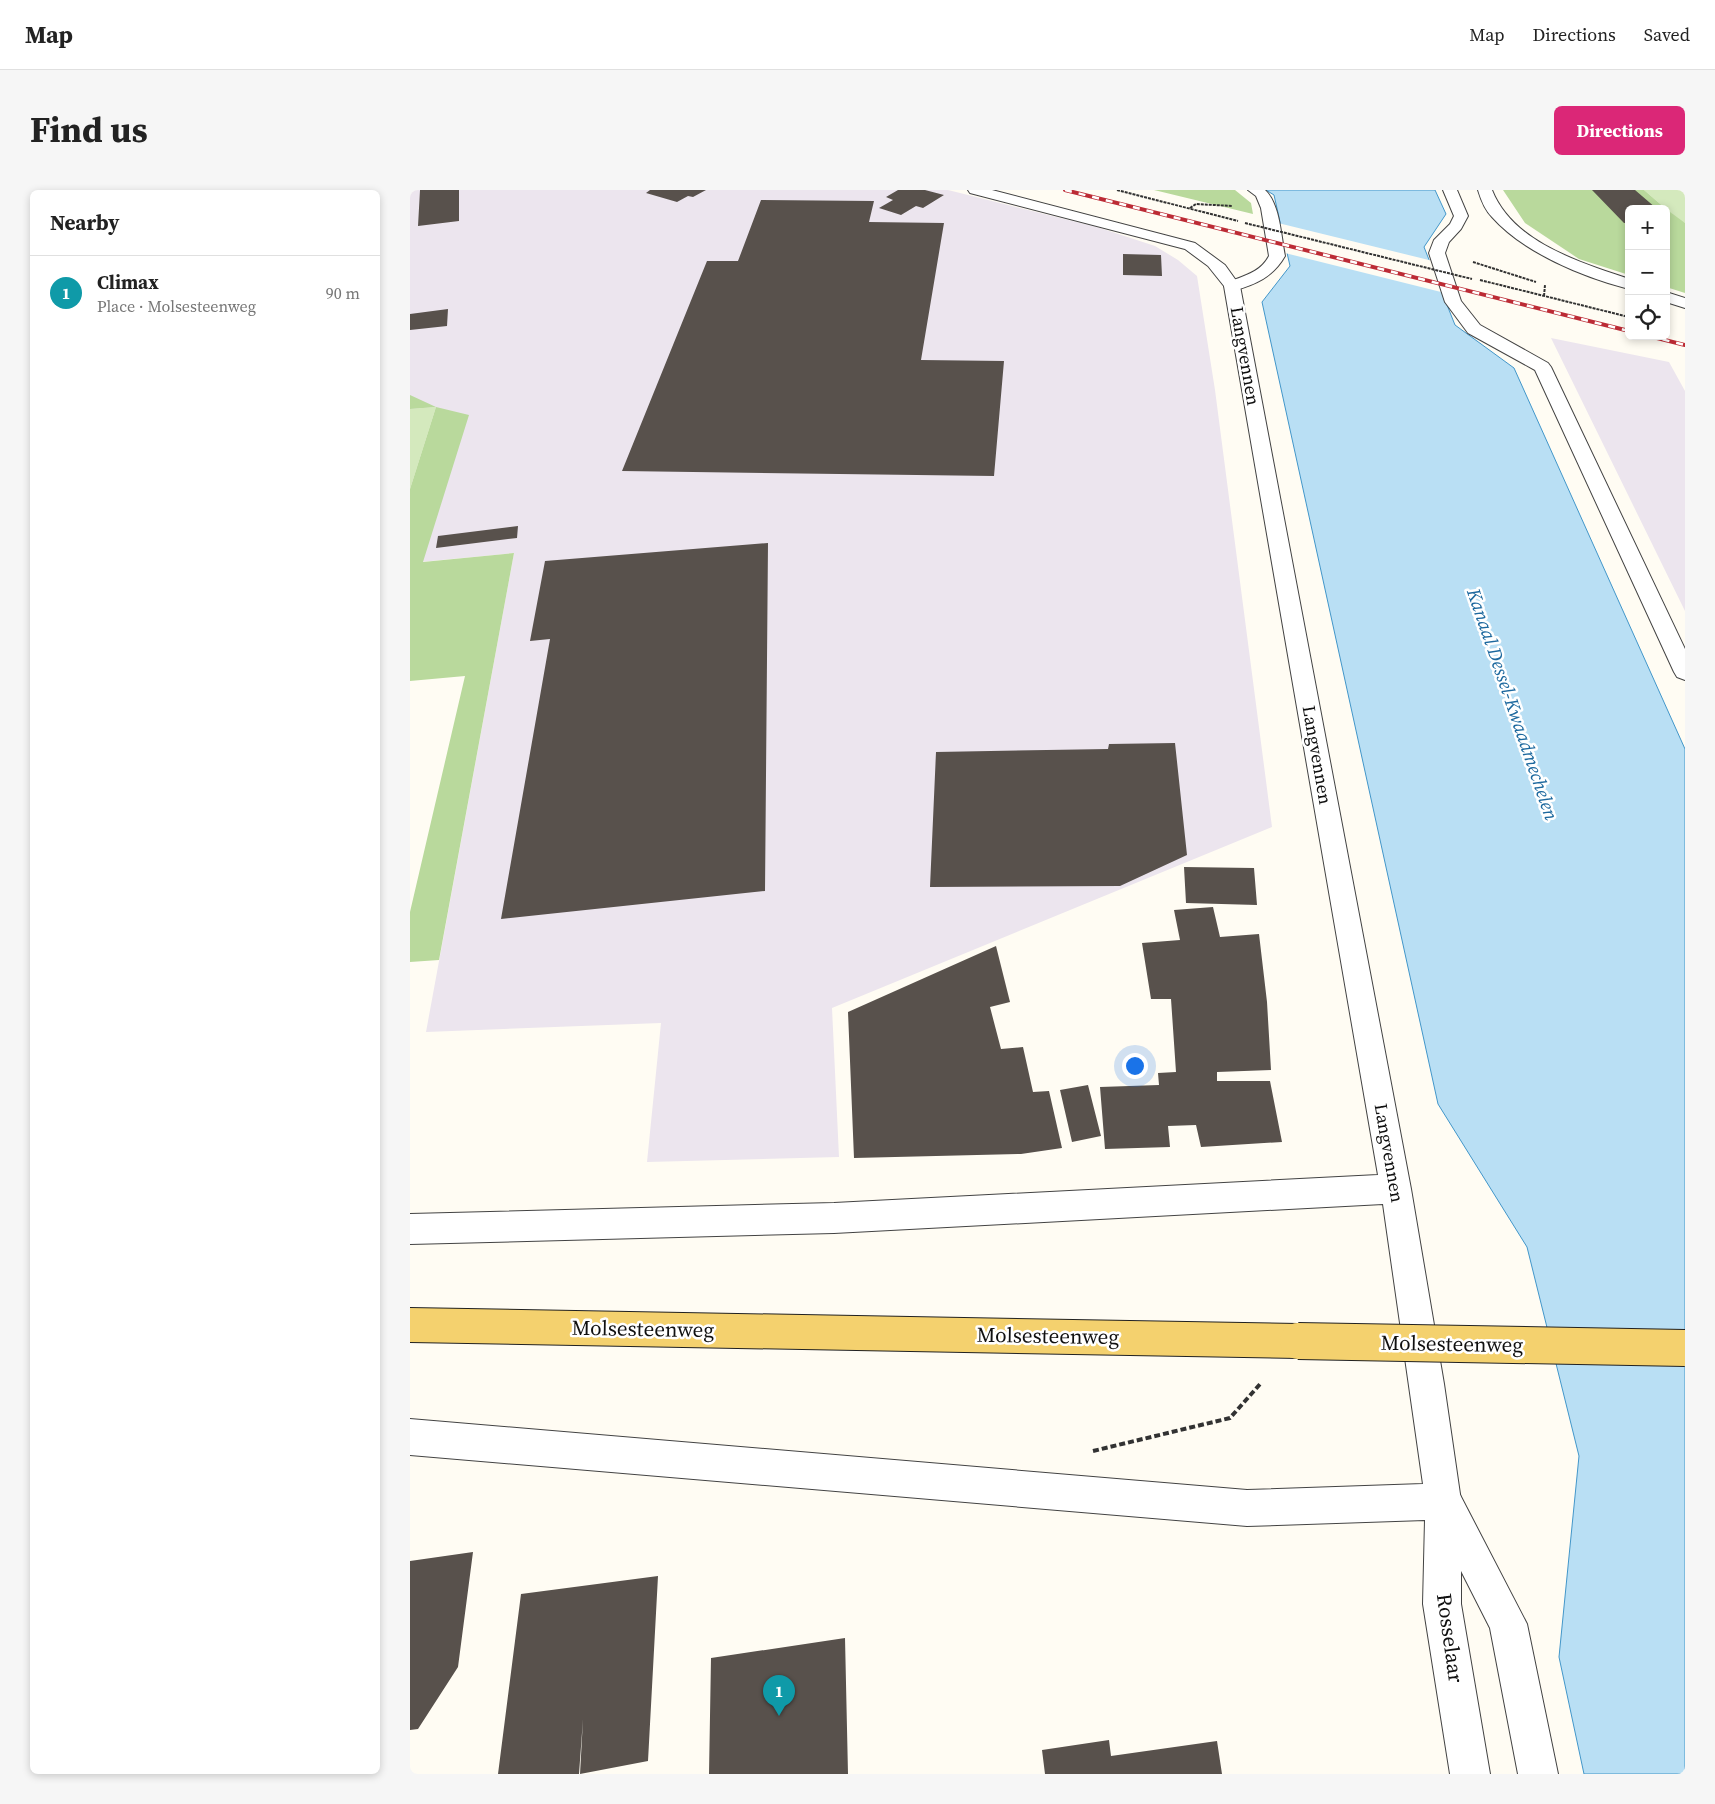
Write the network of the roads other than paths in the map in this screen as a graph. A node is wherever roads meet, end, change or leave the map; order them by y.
1 (975, 190) edge
2 (1255, 190) edge
3 (1450, 190) edge
4 (1485, 190) edge
5 (1625, 283) edge
6 (1232, 286) junction
7 (1670, 298) edge
8 (1685, 303) edge
9 (1685, 672) edge
10 (1396, 1189) junction
11 (410, 1229) edge
12 (410, 1325) edge
13 (1685, 1348) edge
14 (410, 1438) edge
15 (1443, 1502) junction
16 (1470, 1774) edge
17 (1538, 1774) edge

1 - 6 street, Langvennen
2 - 6 street
3 - 9 street
4 - 5 street
6 - 10 street, Langvennen
7 - 8 street
10 - 11 street
10 - 15 street, Langvennen
12 - 13 main road, Molsesteenweg, bridge
14 - 15 street
15 - 16 street, Rosselaar
15 - 17 street

